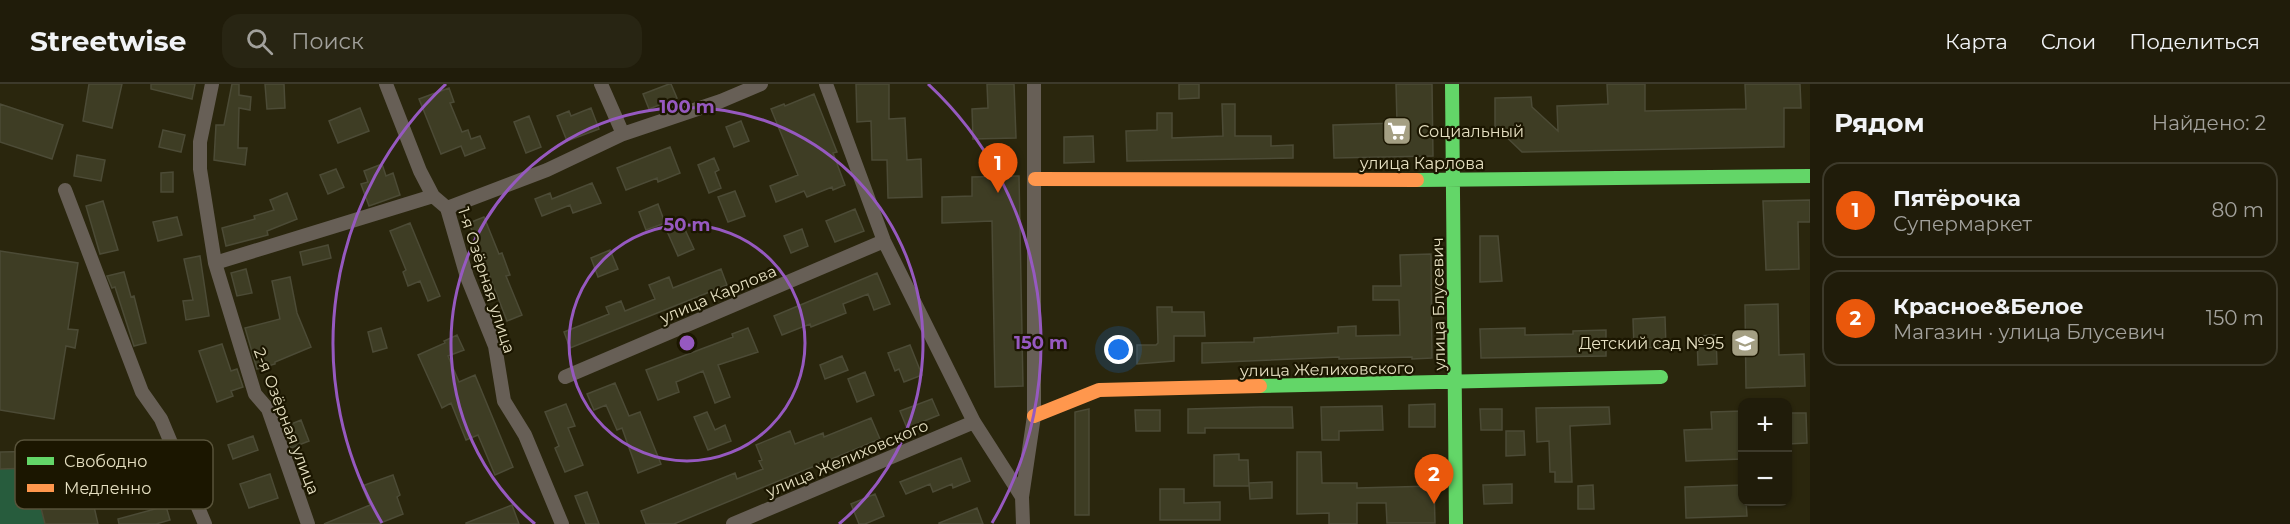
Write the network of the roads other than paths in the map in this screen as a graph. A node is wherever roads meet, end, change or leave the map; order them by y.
1 (212, 84) edge
2 (386, 84) edge
3 (601, 84) edge
4 (761, 84) edge
5 (826, 84) edge
6 (1034, 84) edge
7 (1452, 84) edge
8 (623, 134) junction
9 (1810, 176) edge
10 (1035, 180) junction
11 (1453, 180) junction
12 (65, 190) dead end
13 (433, 196) junction
14 (447, 208) junction
15 (884, 241) junction
16 (215, 264) junction
17 (565, 377) dead end
18 (1661, 378) dead end
19 (1455, 383) junction
20 (1034, 416) junction
21 (974, 422) junction
22 (170, 440) edge
23 (1023, 497) junction
24 (199, 509) edge
25 (205, 524) edge
26 (308, 524) edge
27 (562, 524) edge
28 (733, 524) edge
29 (1023, 524) edge
30 (1456, 524) edge

1 - 16 street, 2-я Озёрная улица
2 - 13 street, 1-я Озёрная улица
3 - 8 street
4 - 8 street
5 - 15 street
6 - 10 street
7 - 11 street, улица Блусевич
8 - 14 street
9 - 11 street, улица Карлова
10 - 11 street, улица Карлова
10 - 20 street
11 - 19 street, улица Блусевич
12 - 22 street
13 - 14 street, 1-я Озёрная улица
13 - 16 street
14 - 27 street, 1-я Озёрная улица
15 - 17 street, улица Карлова
15 - 21 street
16 - 26 street, 2-я Озёрная улица
18 - 19 street, улица Желиховского
19 - 20 street, улица Желиховского
19 - 30 street, улица Блусевич
20 - 23 street
21 - 23 street
21 - 28 street, улица Желиховского
23 - 29 street
24 - 25 street

